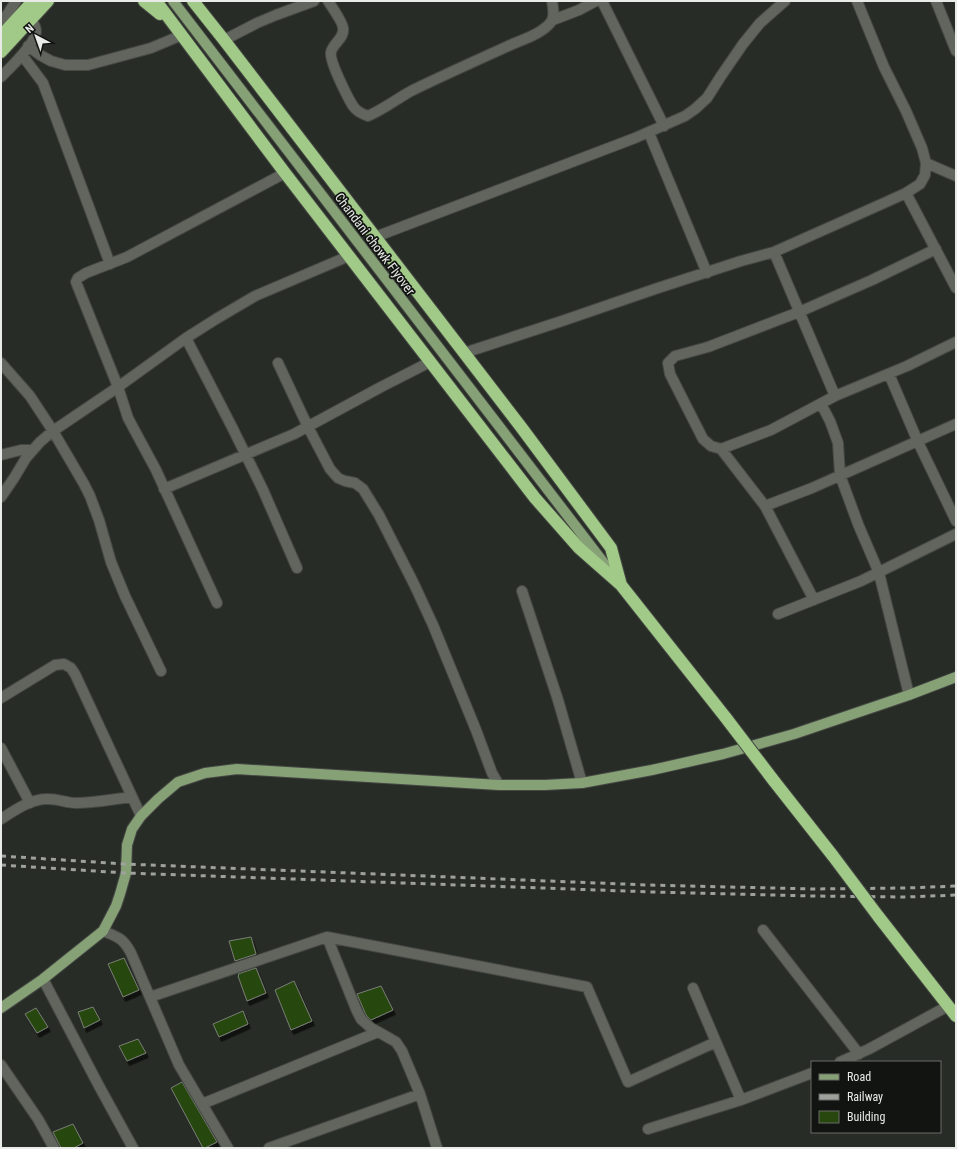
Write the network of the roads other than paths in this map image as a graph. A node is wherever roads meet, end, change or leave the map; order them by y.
1 (16, 1) edge
2 (48, 1) edge
3 (58, 1) edge
4 (144, 1) edge
5 (156, 1) edge
6 (173, 1) edge
7 (194, 1) edge
8 (314, 1) edge
9 (328, 1) edge
10 (552, 1) edge
11 (596, 1) edge
12 (602, 1) edge
13 (785, 1) edge
14 (857, 1) edge
15 (936, 1) edge
16 (31, 8) edge
17 (553, 20) junction
18 (1, 21) edge
19 (179, 30) junction
20 (1, 36) edge
21 (224, 40) junction
22 (28, 46) junction
23 (956, 51) edge
24 (1, 52) edge
25 (22, 55) junction
26 (1, 77) edge
27 (664, 126) junction
28 (649, 132) junction
29 (926, 163) junction
30 (285, 173) junction
31 (956, 176) edge
32 (906, 193) junction
33 (375, 237) junction
34 (936, 249) junction
35 (774, 252) junction
36 (348, 256) junction
37 (110, 264) junction
38 (707, 273) junction
39 (956, 288) edge
40 (799, 312) junction
41 (186, 338) junction
42 (956, 342) edge
43 (464, 353) junction
44 (430, 362) junction
45 (1, 363) edge
46 (278, 363) dead end
47 (889, 374) junction
48 (118, 387) junction
49 (835, 396) junction
50 (821, 404) junction
51 (956, 424) edge
52 (308, 427) junction
53 (53, 432) junction
54 (918, 442) junction
55 (721, 449) junction
56 (32, 450) junction
57 (245, 454) junction
58 (1, 455) edge
59 (840, 476) junction
60 (164, 489) junction
61 (1, 496) edge
62 (765, 506) junction
63 (956, 520) edge
64 (956, 534) edge
65 (297, 568) dead end
66 (879, 572) junction
67 (621, 585) junction
68 (522, 591) dead end
69 (814, 600) junction
70 (217, 603) dead end
71 (778, 614) dead end
72 (161, 671) dead end
73 (956, 677) edge
74 (909, 695) junction
75 (1, 698) edge
76 (1, 748) edge
77 (582, 783) junction
78 (499, 785) junction
79 (132, 797) junction
80 (30, 802) junction
81 (141, 816) junction
82 (1, 819) edge
83 (763, 930) dead end
84 (103, 931) junction
85 (327, 937) junction
86 (43, 979) junction
87 (693, 988) dead end
88 (150, 997) junction
89 (948, 1006) junction
90 (1, 1008) edge
91 (956, 1016) edge
92 (378, 1032) junction
93 (716, 1042) junction
94 (859, 1054) junction
95 (842, 1061) edge
96 (1, 1065) edge
97 (811, 1073) edge
98 (420, 1094) junction
99 (741, 1100) junction
100 (202, 1104) junction
101 (648, 1129) dead end
102 (54, 1148) edge
103 (133, 1148) edge
104 (228, 1148) edge
105 (269, 1148) edge
106 (436, 1148) edge

1 - 18 street
2 - 16 highway
3 - 16 highway
4 - 19 highway
5 - 19 highway
6 - 67 main road, Chandani chowk Flyover
7 - 21 highway
8 - 21 street
9 - 17 street
10 - 17 street
11 - 17 street
12 - 27 street
13 - 27 street
14 - 29 street
15 - 23 street
16 - 20 highway
16 - 22 street
16 - 24 highway
19 - 22 street
19 - 30 highway
21 - 33 highway
22 - 25 street
25 - 26 street
25 - 37 street
27 - 28 street
28 - 33 street
28 - 38 street
29 - 31 street
29 - 32 street
30 - 36 highway
30 - 37 street
32 - 34 street
32 - 35 street
33 - 43 highway
34 - 39 street
34 - 40 street
35 - 38 street
35 - 40 street
36 - 41 street
36 - 44 highway
37 - 48 street
38 - 43 street
40 - 49 street
40 - 55 street
41 - 48 street
41 - 57 street
42 - 47 street
43 - 67 highway
44 - 52 street
44 - 67 highway
45 - 53 street
46 - 52 street
47 - 49 street
47 - 54 street
48 - 53 street
48 - 60 street
49 - 50 street
50 - 55 street
50 - 59 street
51 - 54 street
52 - 57 street
52 - 78 street
53 - 56 street
53 - 72 street
54 - 59 street
54 - 63 street
55 - 62 street
56 - 58 street
56 - 61 street
57 - 60 street
57 - 65 street
59 - 62 street
59 - 66 street
60 - 70 street
62 - 69 street
64 - 66 street
66 - 69 street
66 - 74 street
67 - 89 highway, bridge
68 - 77 street
69 - 71 street
73 - 74 main road
74 - 77 main road
75 - 79 street
76 - 80 street
77 - 78 main road
78 - 81 main road
79 - 80 street
79 - 81 street
80 - 82 street
81 - 84 main road
83 - 94 street
84 - 86 main road
84 - 88 street
85 - 88 street
85 - 92 street
85 - 93 street
86 - 90 main road
86 - 103 street
87 - 93 street
88 - 100 street
89 - 91 highway
89 - 94 street
92 - 98 street
92 - 100 street
93 - 99 street
94 - 95 street
96 - 102 street
97 - 99 street
98 - 105 street
98 - 106 street
99 - 101 street
100 - 104 street

